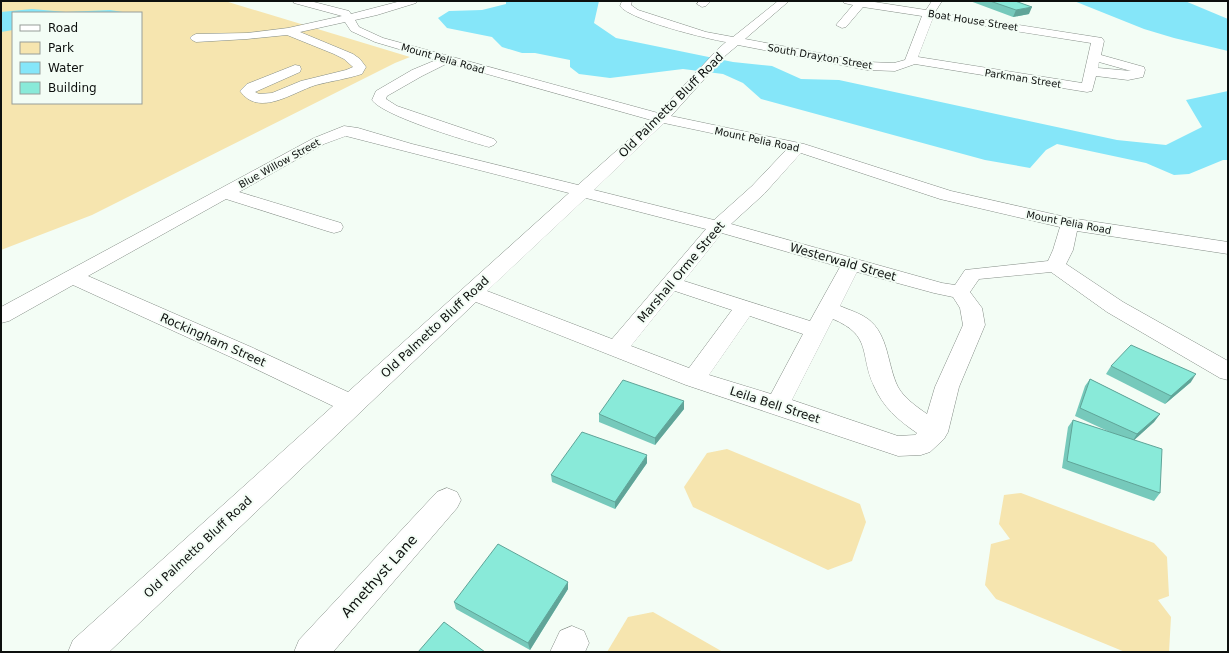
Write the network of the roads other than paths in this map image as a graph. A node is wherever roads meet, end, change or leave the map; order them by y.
1 (298, 1) edge
2 (412, 1) edge
3 (627, 1) edge
4 (784, 1) edge
5 (848, 1) edge
6 (937, 1) edge
7 (861, 2) edge
8 (929, 13) junction
9 (349, 18) junction
10 (842, 25) dead end
11 (288, 31) junction
12 (196, 38) dead end
13 (735, 41) junction
14 (1098, 41) joint
15 (1094, 57) junction
16 (447, 60) junction
17 (911, 60) junction
18 (295, 69) dead end
19 (1091, 71) junction
20 (661, 118) junction
21 (489, 142) dead end
22 (798, 147) junction
23 (581, 192) junction
24 (225, 193) junction
25 (1070, 224) junction
26 (718, 226) junction
27 (334, 227) dead end
28 (1228, 248) edge
29 (851, 264) junction
30 (1055, 266) junction
31 (73, 277) junction
32 (670, 283) junction
33 (960, 292) junction
34 (472, 293) junction
35 (745, 307) junction
36 (828, 309) junction
37 (1, 316) edge
38 (817, 331) junction
39 (617, 348) junction
40 (1228, 372) edge
41 (694, 379) junction
42 (352, 405) junction
43 (778, 405) junction
44 (935, 432) junction
45 (447, 500) dead end
46 (85, 652) edge
47 (311, 652) edge

1 - 9 street, Mount Pelia Road
2 - 9 street
3 - 13 street, South Drayton Street
4 - 13 street, Old Palmetto Bluff Road
5 - 7 street, Boat House Street
6 - 8 street
7 - 8 street, Boat House Street
7 - 10 street
8 - 14 street, Boat House Street
8 - 17 street
9 - 11 street
9 - 16 street, Mount Pelia Road
11 - 12 street
11 - 18 street
13 - 17 street, South Drayton Street
13 - 20 street, Old Palmetto Bluff Road
14 - 15 street, Parkman Street
15 - 19 street, Parkman Street
15 - 19 street
16 - 20 street, Mount Pelia Road
16 - 21 street
17 - 19 street, Parkman Street
20 - 22 street, Mount Pelia Road
20 - 23 street, Old Palmetto Bluff Road
22 - 25 street, Mount Pelia Road
22 - 26 street, Marshall Orme Street
23 - 24 street, Blue Willow Street
23 - 26 street, Westerwald Street
23 - 34 street, Old Palmetto Bluff Road
24 - 27 street
24 - 31 street, Blue Willow Street
25 - 28 street, Mount Pelia Road
25 - 30 street
26 - 29 street, Westerwald Street
26 - 32 street, Marshall Orme Street
29 - 33 street, Westerwald Street
29 - 36 street
30 - 33 street
30 - 40 street
31 - 37 street, Blue Willow Street
31 - 42 street, Rockingham Street
32 - 35 street
32 - 39 street, Marshall Orme Street
33 - 44 street
34 - 39 street, Leila Bell Street
34 - 42 street, Old Palmetto Bluff Road
35 - 38 street
35 - 41 street
36 - 38 street
36 - 44 street
38 - 43 street
39 - 41 street, Leila Bell Street
41 - 43 street, Leila Bell Street
42 - 46 street, Old Palmetto Bluff Road
43 - 44 street, Leila Bell Street
45 - 47 street, Amethyst Lane

